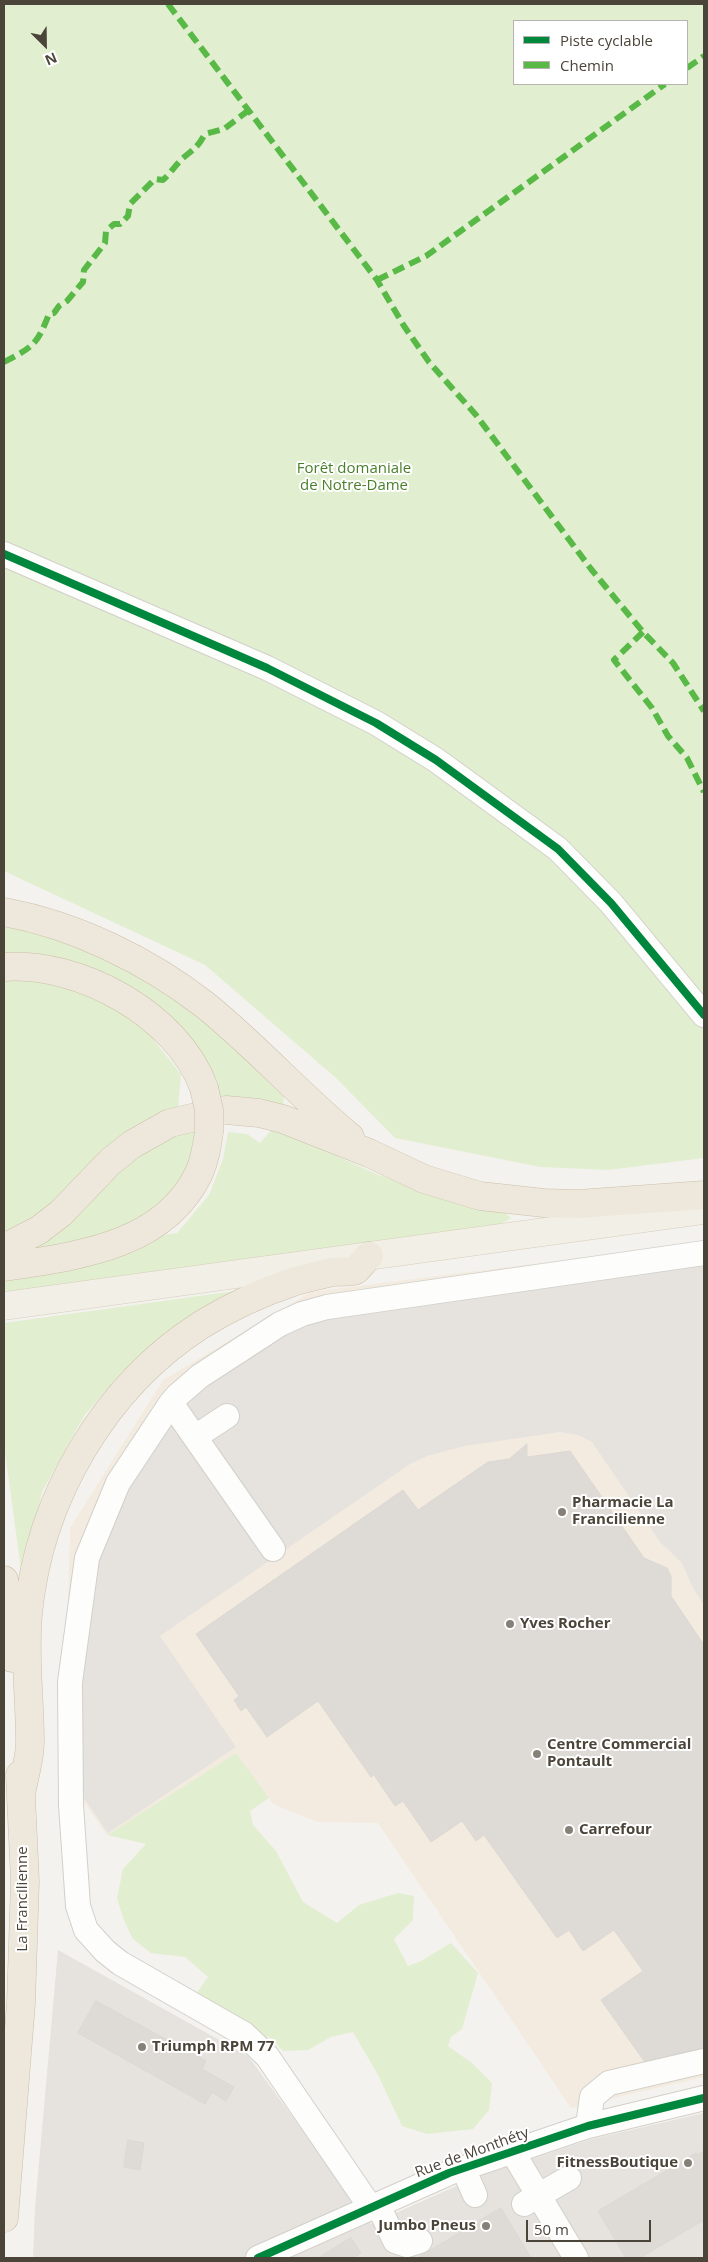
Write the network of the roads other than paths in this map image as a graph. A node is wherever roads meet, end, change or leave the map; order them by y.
1 (4, 554) edge
2 (4, 912) edge
3 (4, 967) edge
4 (704, 1015) edge
5 (369, 1153) junction
6 (704, 1195) edge
7 (704, 1210) edge
8 (4, 1248) edge
9 (704, 1253) edge
10 (369, 1256) junction
11 (4, 1267) edge
12 (4, 1306) edge
13 (171, 1402) junction
14 (227, 1416) dead end
15 (196, 1437) junction
16 (273, 1550) dead end
17 (4, 1580) edge
18 (21, 1794) junction
19 (704, 2061) edge
20 (704, 2098) edge
21 (588, 2126) junction
22 (512, 2151) junction
23 (463, 2168) junction
24 (569, 2178) dead end
25 (475, 2195) dead end
26 (532, 2200) junction
27 (374, 2206) junction
28 (4, 2218) edge
29 (420, 2241) dead end
30 (258, 2258) edge
31 (576, 2258) edge

1 - 4 street
2 - 5 highway
3 - 11 highway, bridge
5 - 6 highway
5 - 8 highway
7 - 10 main road
9 - 13 street
10 - 12 main road
10 - 18 highway
13 - 15 street
13 - 27 street
14 - 15 street
15 - 16 street
17 - 18 highway, La Francilienne
18 - 28 highway, La Francilienne
19 - 21 street
20 - 21 street, Rue de Monthéty
21 - 22 street, Rue de Monthéty
22 - 23 street, Rue de Monthéty
22 - 26 street
23 - 25 street
23 - 27 street, Rue de Monthéty
24 - 26 street
26 - 31 street
27 - 29 street
27 - 30 street, Rue de Monthéty

